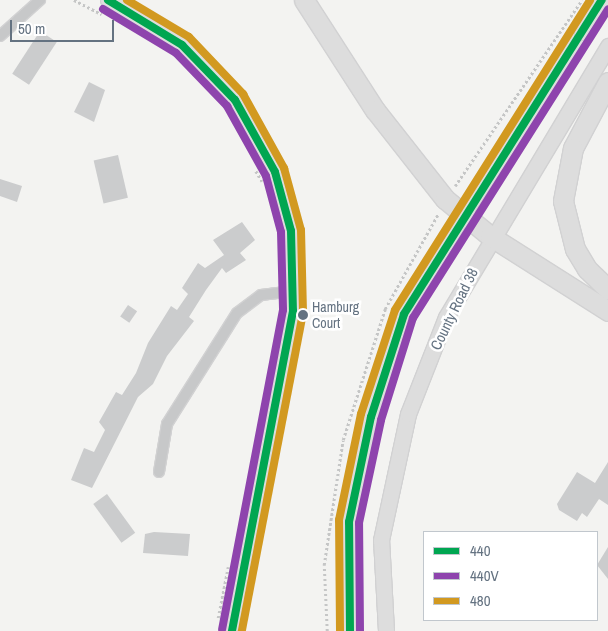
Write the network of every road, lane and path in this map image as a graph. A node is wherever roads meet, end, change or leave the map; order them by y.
1 (40, 0) edge
2 (74, 0) edge
3 (108, 0) edge
4 (304, 0) edge
5 (582, 0) edge
6 (600, 0) edge
7 (608, 6) edge
8 (110, 18) dead end
9 (568, 22) dead end
10 (0, 36) edge
11 (607, 47) edge
12 (608, 82) edge
13 (255, 167) dead end
14 (264, 189) dead end
15 (463, 214) junction
16 (490, 236) junction
17 (608, 289) edge
18 (294, 291) junction
19 (608, 311) edge
20 (159, 472) dead end
21 (230, 558) dead end
22 (218, 624) dead end
23 (232, 631) edge
24 (350, 631) edge
25 (386, 631) edge

1 - 10 street
2 - 8 path
3 - 18 main road
4 - 15 highway
5 - 9 path
6 - 7 highway
6 - 15 main road, bridge
11 - 16 main road, County Road 38
12 - 17 highway
13 - 14 path
15 - 16 highway
15 - 24 main road
16 - 19 highway
16 - 25 main road, County Road 38
18 - 20 street
18 - 23 main road
21 - 22 path

